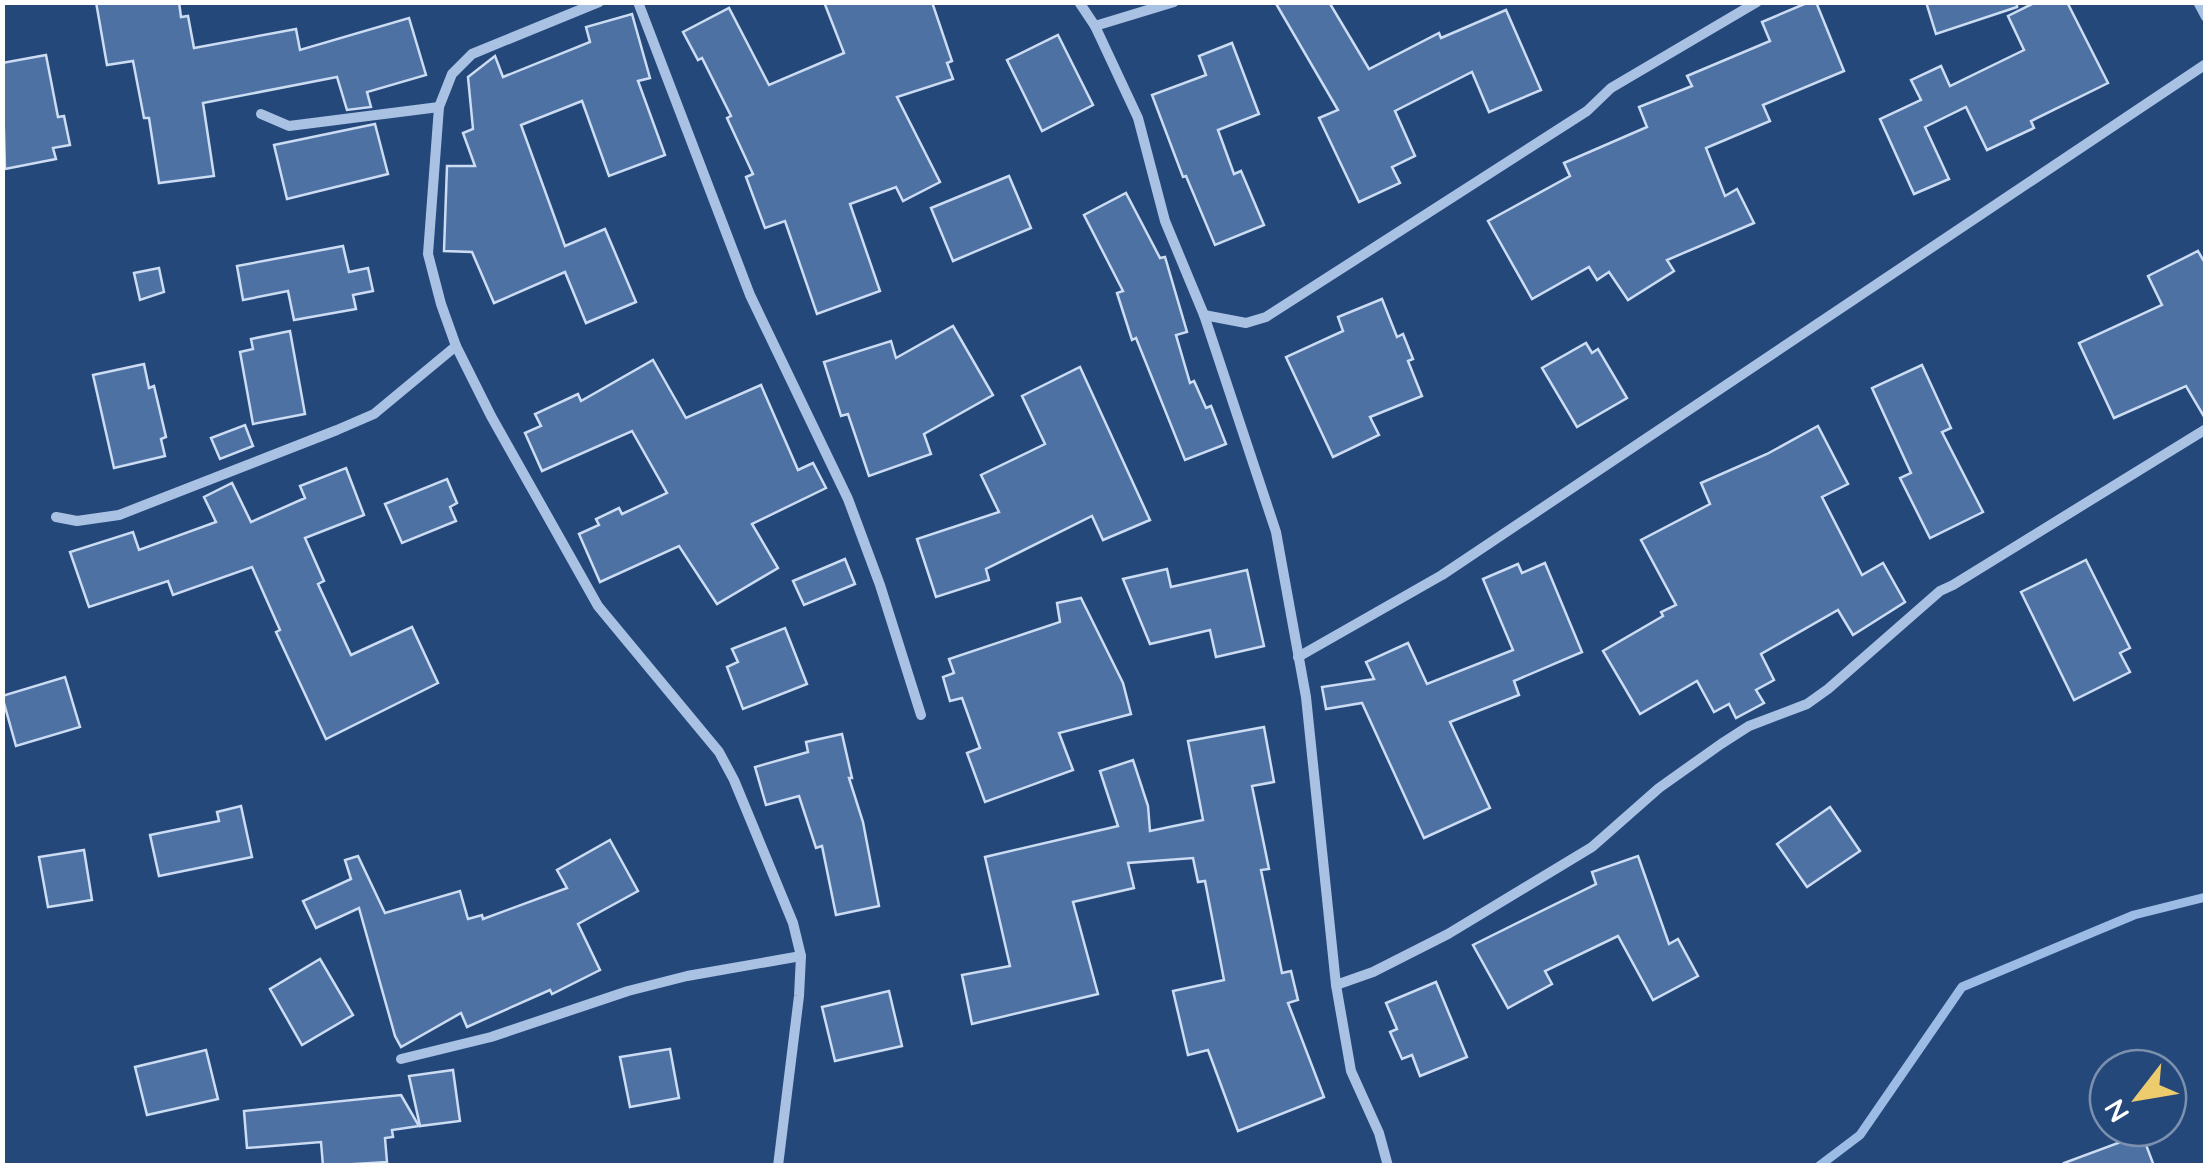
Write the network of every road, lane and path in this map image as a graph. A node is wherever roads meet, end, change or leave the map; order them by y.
1 (599, 2) edge
2 (638, 2) edge
3 (1079, 2) edge
4 (1174, 2) edge
5 (1756, 2) edge
6 (2198, 2) edge
7 (2206, 18) edge
8 (1095, 26) junction
9 (2206, 64) edge
10 (439, 107) junction
11 (261, 114) dead end
12 (1204, 315) junction
13 (456, 346) junction
14 (2206, 429) edge
15 (56, 517) dead end
16 (1298, 657) junction
17 (920, 715) dead end
18 (801, 956) junction
19 (1336, 986) junction
20 (401, 1059) dead end
21 (778, 1166) edge
22 (1388, 1166) edge

1 - 10 street
2 - 17 street
3 - 8 street
4 - 8 street
5 - 12 street
6 - 7 street
8 - 12 street
9 - 16 street
10 - 11 street
10 - 13 street
12 - 16 street
13 - 15 street
13 - 18 street
14 - 19 street
16 - 19 street
18 - 20 street
18 - 21 street
19 - 22 street

